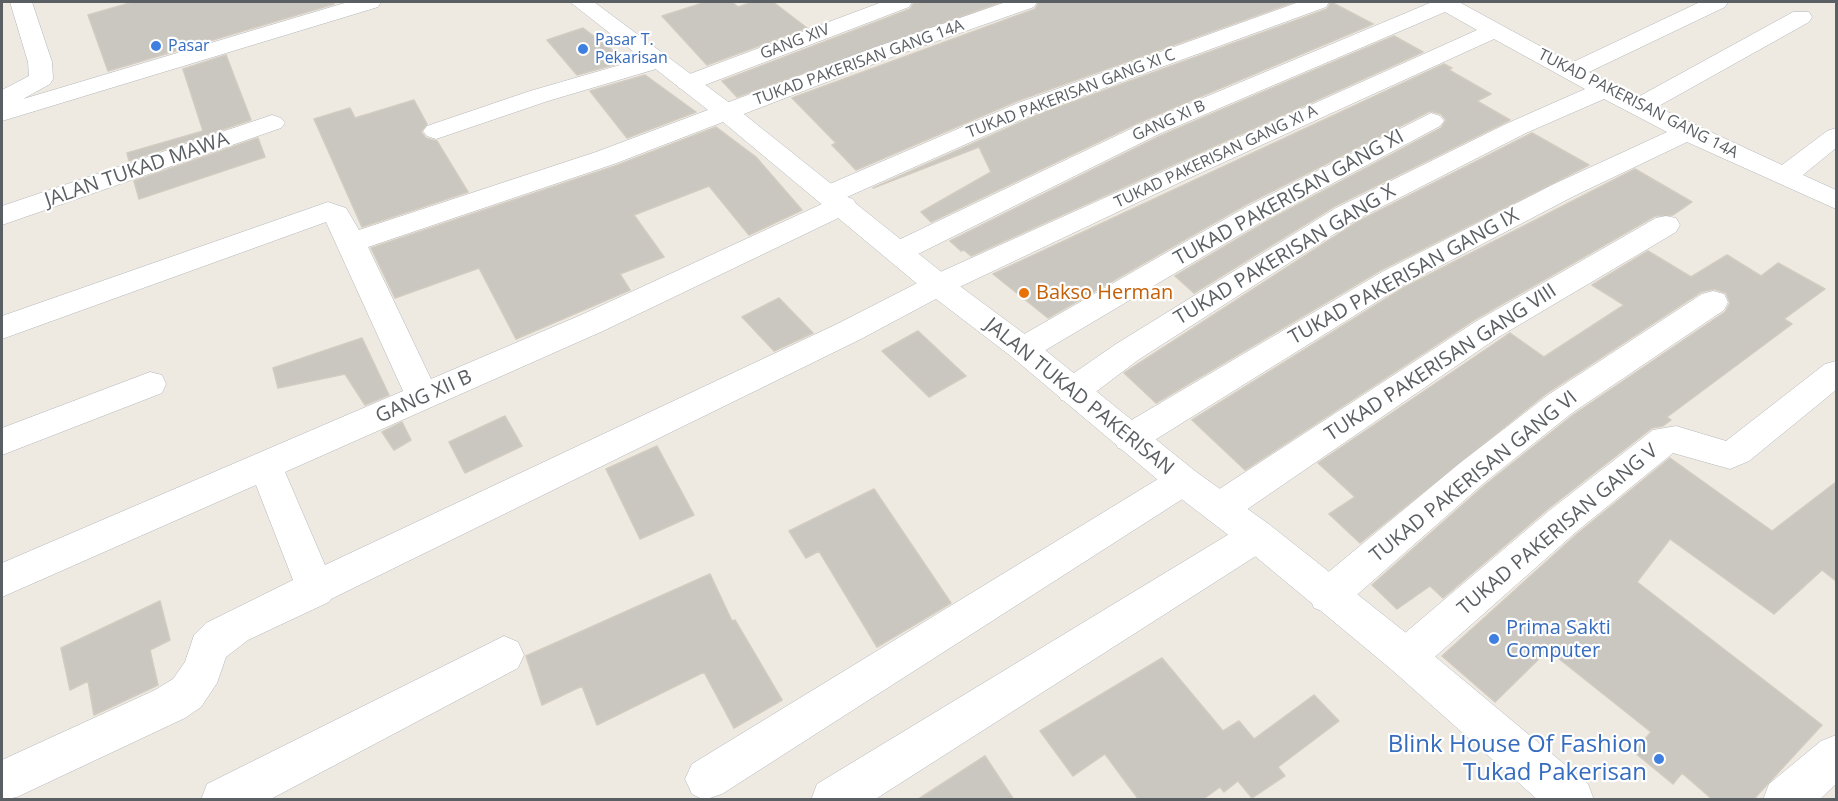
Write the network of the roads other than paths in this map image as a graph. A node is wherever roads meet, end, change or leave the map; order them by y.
1 (21, 2) edge
2 (370, 2) edge
3 (582, 2) edge
4 (901, 2) edge
5 (1026, 2) edge
6 (1318, 2) edge
7 (1445, 2) edge
8 (1717, 2) edge
9 (1801, 17) dead end
10 (1495, 30) junction
11 (658, 61) junction
12 (1570, 72) junction
13 (688, 83) junction
14 (1605, 90) junction
15 (2, 100) edge
16 (1638, 107) junction
17 (726, 112) junction
18 (2, 113) edge
19 (1431, 121) dead end
20 (272, 123) dead end
21 (436, 131) dead end
22 (1687, 132) junction
23 (1836, 136) edge
24 (1785, 176) junction
25 (836, 200) junction
26 (1836, 200) edge
27 (2, 216) edge
28 (1666, 225) dead end
29 (352, 242) junction
30 (898, 252) junction
31 (938, 285) junction
32 (1713, 302) dead end
33 (2, 328) edge
34 (1023, 349) junction
35 (1836, 373) edge
36 (150, 384) dead end
37 (1073, 392) junction
38 (423, 398) junction
39 (1130, 438) junction
40 (2, 442) edge
41 (266, 467) junction
42 (1183, 481) junction
43 (1220, 508) junction
44 (1257, 536) junction
45 (2, 580) edge
46 (316, 590) junction
47 (1328, 596) junction
48 (504, 655) dead end
49 (1406, 657) junction
50 (1836, 756) edge
51 (707, 779) dead end
52 (2, 782) edge
53 (223, 800) edge
54 (833, 800) edge
55 (1572, 800) edge
56 (1785, 800) edge

1 - 15 street
2 - 18 street
3 - 11 street, JALAN TUKAD PAKERISAN
4 - 13 street, GANG XIV
5 - 17 street, TUKAD PAKERISAN GANG 14A
6 - 25 street, TUKAD PAKERISAN GANG XI C
7 - 10 street, TUKAD PAKERISAN GANG 14A
7 - 30 street, GANG XI B
8 - 12 street
9 - 16 street
10 - 12 street, TUKAD PAKERISAN GANG 14A
10 - 31 street, TUKAD PAKERISAN GANG XI A
11 - 13 street, JALAN TUKAD PAKERISAN
11 - 21 street
12 - 14 street, TUKAD PAKERISAN GANG 14A
13 - 17 street, JALAN TUKAD PAKERISAN
14 - 16 street, TUKAD PAKERISAN GANG 14A
14 - 37 street, TUKAD PAKERISAN GANG X
16 - 22 street, TUKAD PAKERISAN GANG 14A
17 - 25 street, JALAN TUKAD PAKERISAN
17 - 29 street, TUKAD PAKERISAN GANG 14A
19 - 34 street, TUKAD PAKERISAN GANG XI
20 - 27 street, JALAN TUKAD MAWA
22 - 24 street, TUKAD PAKERISAN GANG 14A
22 - 39 street, TUKAD PAKERISAN GANG IX
23 - 24 street
24 - 26 street, TUKAD PAKERISAN GANG 14A
25 - 30 street, JALAN TUKAD PAKERISAN
25 - 38 street, GANG XII B
28 - 43 street, TUKAD PAKERISAN GANG VIII
29 - 33 street
29 - 38 street
30 - 31 street, JALAN TUKAD PAKERISAN
31 - 34 street, JALAN TUKAD PAKERISAN
31 - 46 street, TUKAD PAKERISAN GANG XI A
32 - 47 street, TUKAD PAKERISAN GANG VI
34 - 37 street, JALAN TUKAD PAKERISAN
35 - 49 street, TUKAD PAKERISAN GANG V
36 - 40 street
37 - 39 street, JALAN TUKAD PAKERISAN
38 - 41 street, GANG XII B
39 - 42 street, JALAN TUKAD PAKERISAN
41 - 45 street, GANG XII B
41 - 46 street
42 - 43 street, JALAN TUKAD PAKERISAN
42 - 51 street
43 - 44 street, JALAN TUKAD PAKERISAN
44 - 47 street, JALAN TUKAD PAKERISAN
44 - 54 street
46 - 52 street, TUKAD PAKERISAN GANG XI A
47 - 49 street, JALAN TUKAD PAKERISAN
48 - 53 street
49 - 55 street, JALAN TUKAD PAKERISAN
50 - 56 street

